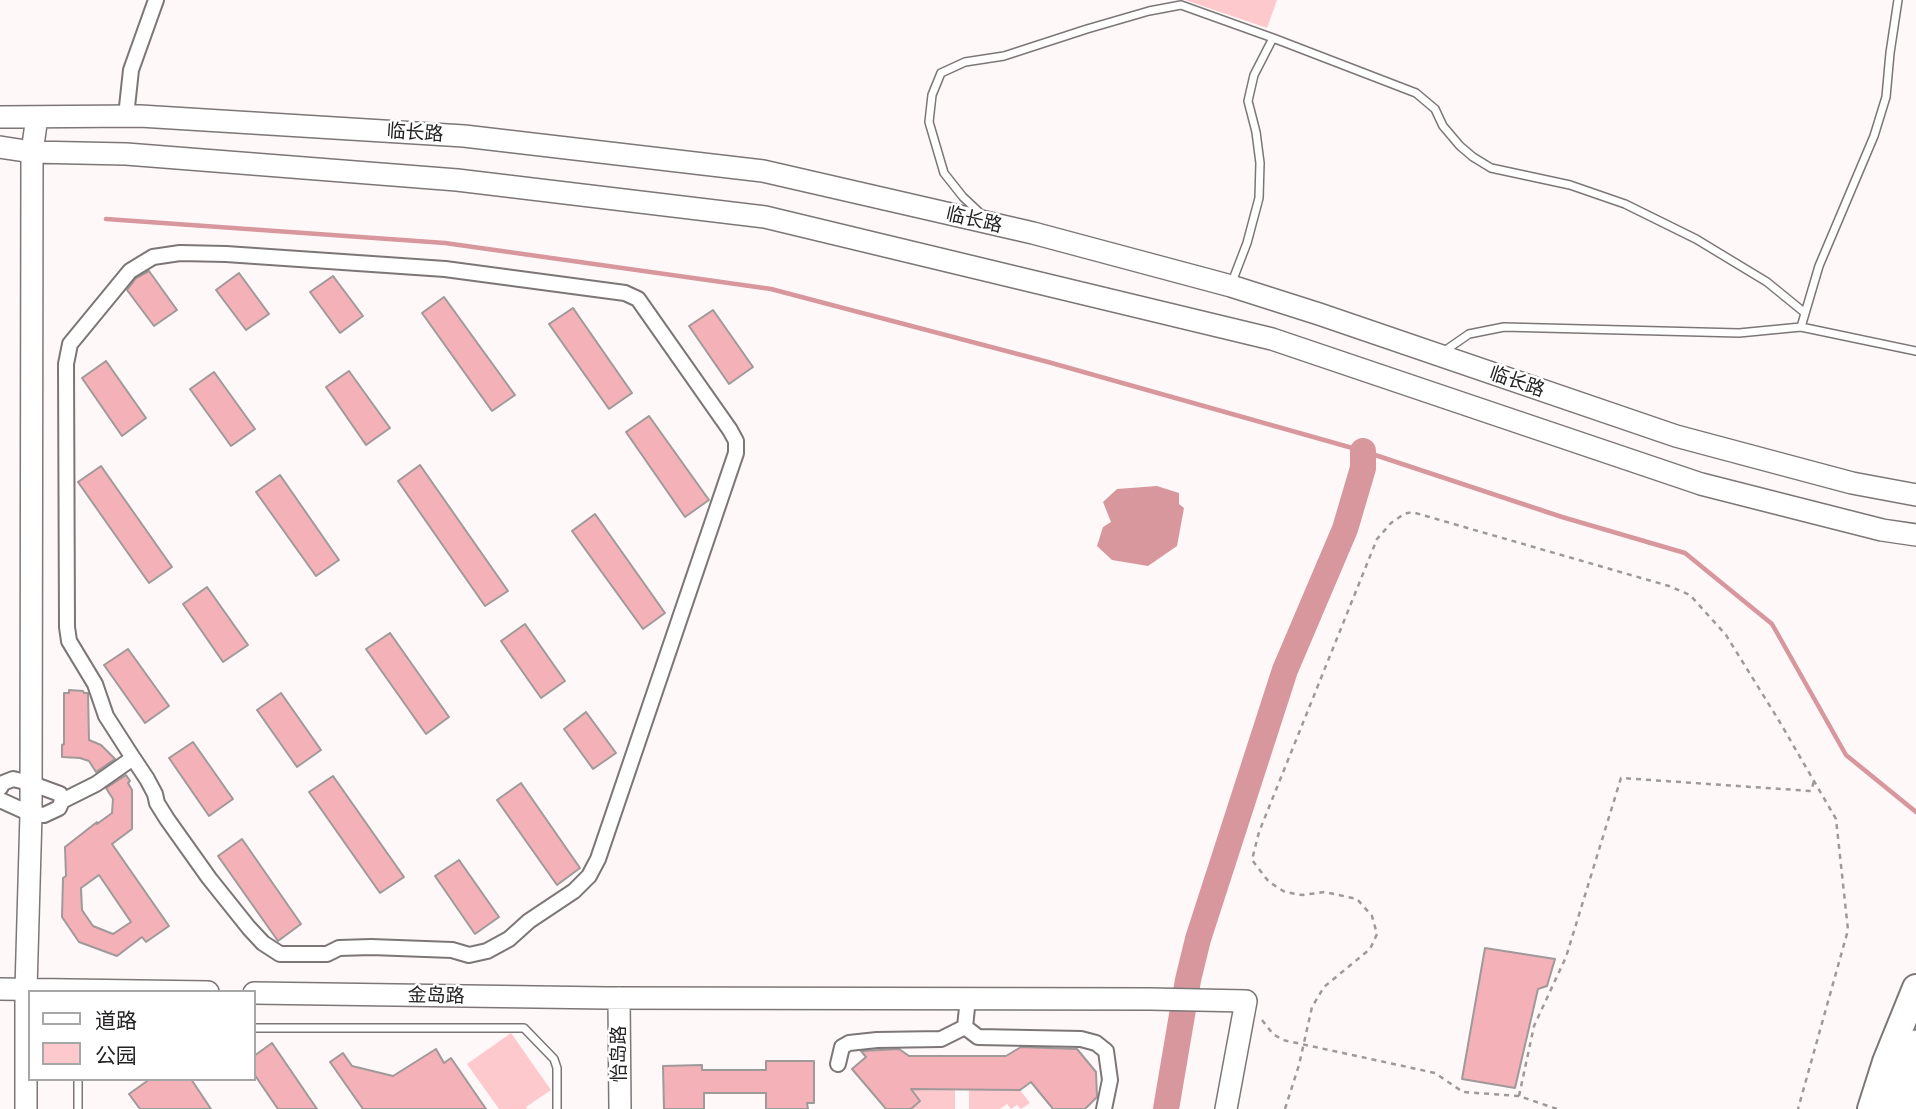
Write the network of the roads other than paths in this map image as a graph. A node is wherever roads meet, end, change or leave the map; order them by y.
1 (156, 0) edge
2 (1898, 0) edge
3 (1273, 38) junction
4 (126, 116) junction
5 (0, 117) edge
6 (37, 117) junction
7 (0, 147) edge
8 (32, 152) junction
9 (990, 223) junction
10 (1231, 286) junction
11 (1805, 313) junction
12 (1801, 327) junction
13 (1916, 351) edge
14 (1438, 355) junction
15 (1916, 495) edge
16 (1916, 535) edge
17 (133, 758) junction
18 (30, 783) junction
19 (0, 788) edge
20 (0, 800) edge
21 (62, 801) junction
22 (31, 814) junction
23 (1916, 988) edge
24 (0, 989) edge
25 (26, 989) junction
26 (87, 990) edge
27 (256, 993) edge
28 (613, 998) junction
29 (968, 998) junction
30 (965, 1027) junction
31 (256, 1028) edge
32 (1916, 1042) edge
33 (838, 1064) dead end
34 (78, 1081) edge
35 (1916, 1085) edge
36 (26, 1109) edge
37 (78, 1109) edge
38 (557, 1109) edge
39 (606, 1109) edge
40 (620, 1109) edge
41 (1104, 1109) edge
42 (1226, 1109) edge
43 (1871, 1109) edge
44 (1891, 1109) edge
45 (1907, 1109) edge

1 - 4 street
2 - 11 lane
3 - 9 lane
3 - 10 lane
3 - 11 lane
4 - 6 main road, 临长路
4 - 9 main road, 临长路
5 - 6 main road, 临长路
6 - 8 main road
7 - 8 main road, 临长路
8 - 16 main road, 临长路
8 - 18 main road
9 - 10 main road, 临长路
10 - 14 main road, 临长路
11 - 12 lane
12 - 13 lane
12 - 14 lane
14 - 15 main road, 临长路
17 - 17 street
17 - 21 street
18 - 19 street
18 - 21 street
18 - 22 main road
20 - 22 street
21 - 22 street
22 - 25 main road
23 - 43 highway
24 - 25 main road
25 - 26 main road
25 - 36 main road
27 - 28 main road, 金岛路
28 - 29 main road, 金岛路
28 - 39 main road
28 - 40 main road, 怡岛路
29 - 30 street
29 - 42 main road, 金岛路
30 - 33 street
30 - 41 street
31 - 38 lane
32 - 44 main road
34 - 37 lane
35 - 45 highway

